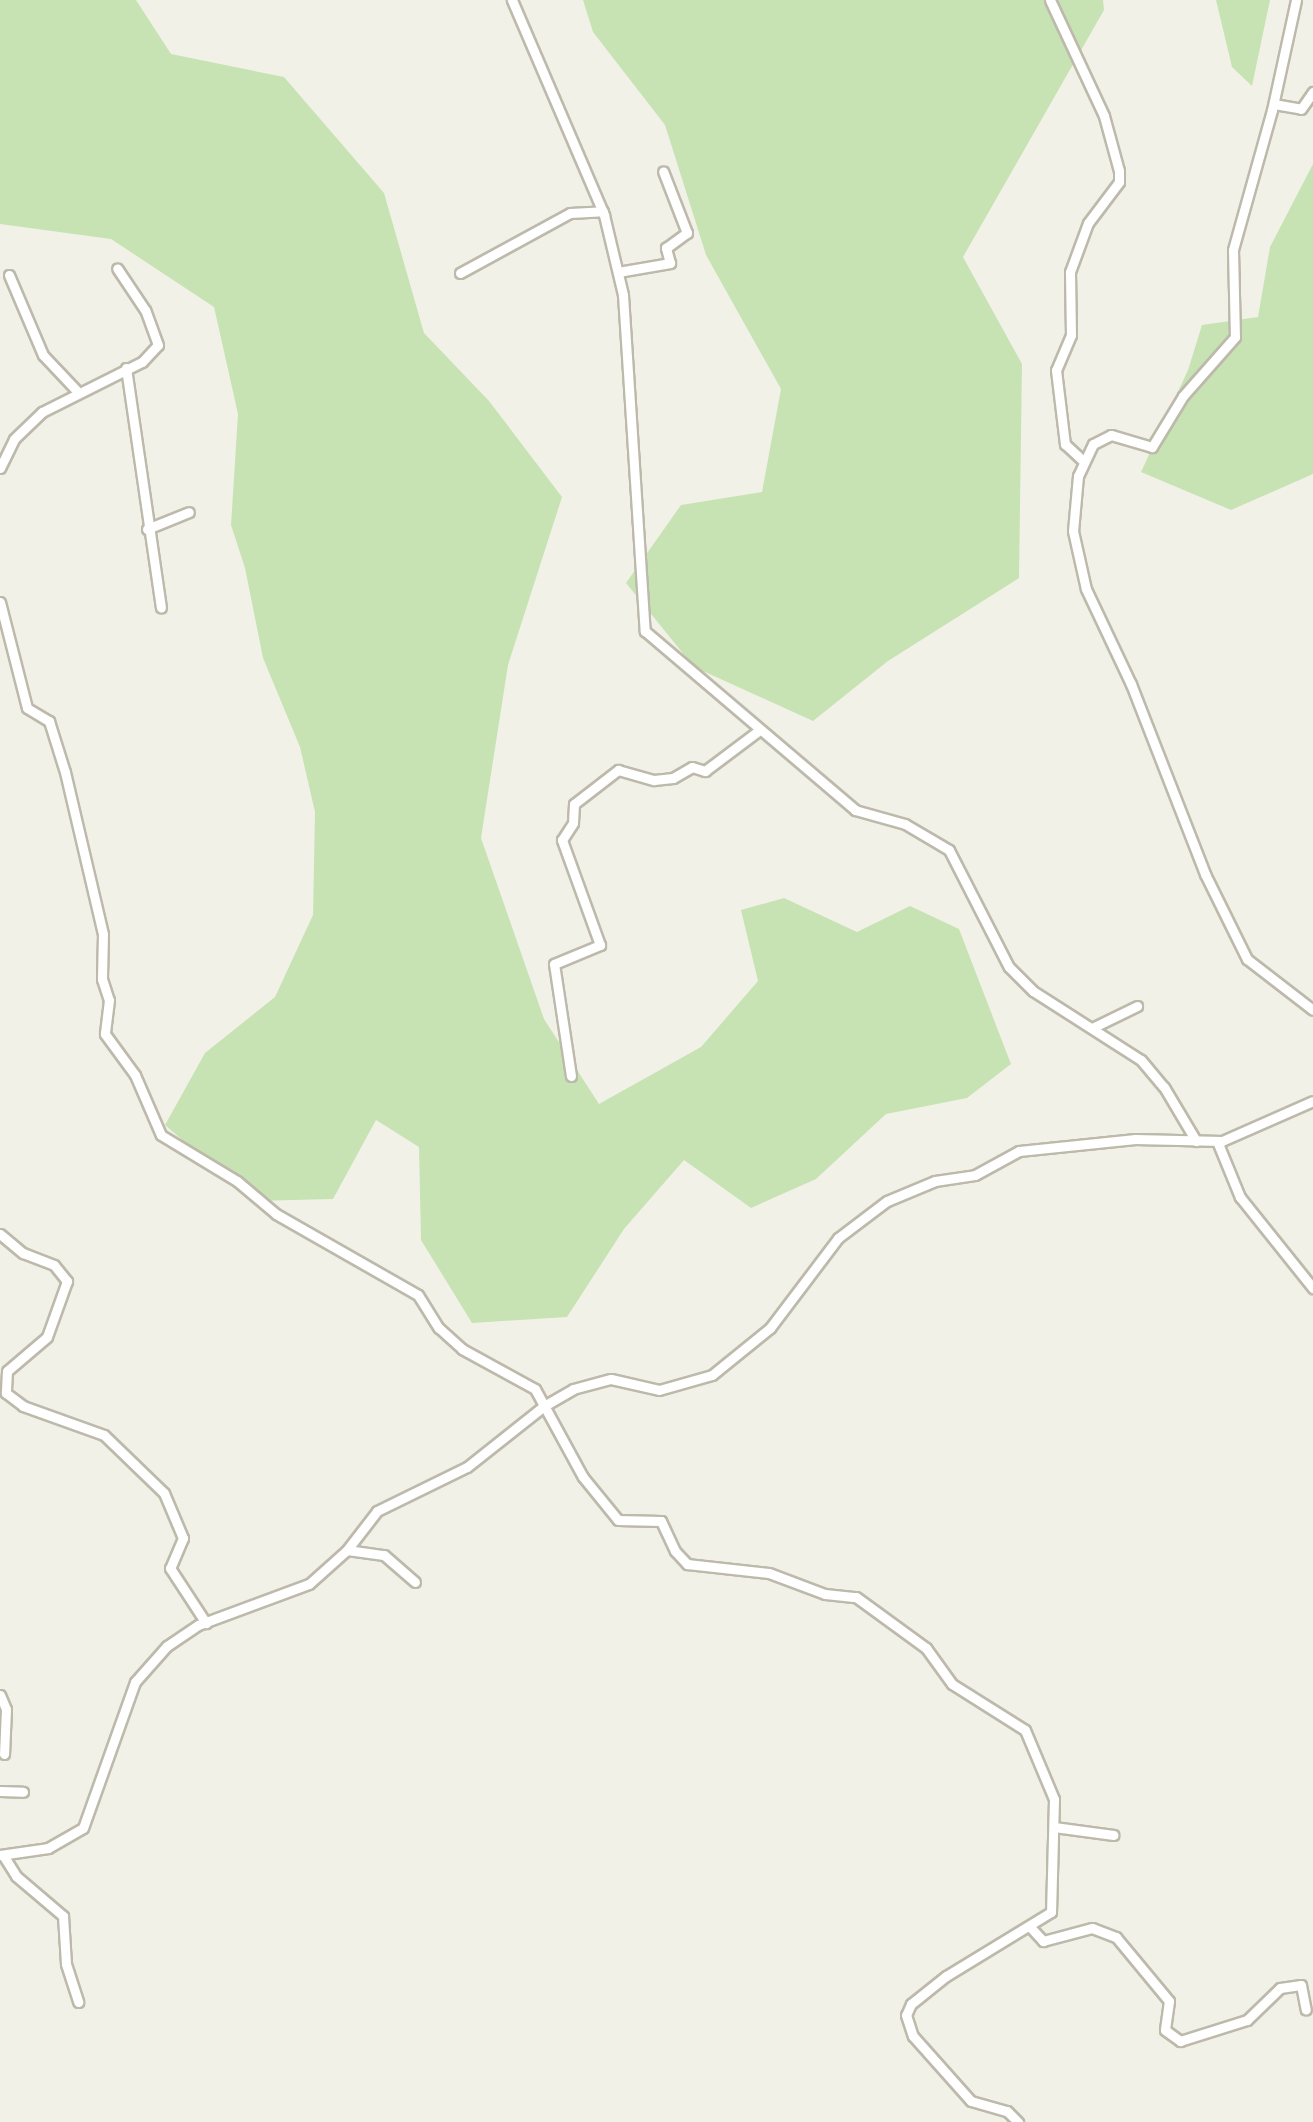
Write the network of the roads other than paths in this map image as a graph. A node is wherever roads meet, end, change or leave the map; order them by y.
1 (512, 0) edge
2 (1050, 0) edge
3 (1296, 0) edge
4 (1313, 92) edge
5 (1274, 104) junction
6 (663, 171) dead end
7 (603, 211) junction
8 (117, 268) dead end
9 (618, 272) junction
10 (460, 273) dead end
11 (9, 275) dead end
12 (126, 368) junction
13 (77, 391) junction
14 (1083, 461) junction
15 (0, 468) edge
16 (189, 512) dead end
17 (147, 529) junction
18 (0, 602) edge
19 (161, 607) dead end
20 (758, 731) junction
21 (1137, 1006) dead end
22 (1313, 1010) edge
23 (1094, 1027) junction
24 (571, 1076) dead end
25 (1313, 1101) edge
26 (1196, 1141) junction
27 (1217, 1141) junction
28 (0, 1234) edge
29 (1313, 1288) edge
30 (544, 1406) junction
31 (347, 1550) junction
32 (415, 1582) dead end
33 (206, 1623) junction
34 (0, 1695) edge
35 (4, 1754) dead end
36 (0, 1791) edge
37 (23, 1792) dead end
38 (1054, 1827) junction
39 (1113, 1835) dead end
40 (1, 1855) edge
41 (1031, 1928) junction
42 (78, 2002) dead end
43 (1306, 2010) dead end
44 (1018, 2122) edge

1 - 7 street
2 - 14 street
3 - 5 street
4 - 5 street
5 - 14 street
6 - 9 street
7 - 9 street
7 - 10 street
8 - 12 street
9 - 20 street
11 - 13 street
12 - 13 street
12 - 17 street
13 - 15 street
14 - 22 street
16 - 17 street
17 - 19 street
18 - 30 street
20 - 23 street
20 - 24 street
21 - 23 street
23 - 26 street
25 - 27 street
26 - 27 street
26 - 30 street
27 - 29 street
28 - 33 street
30 - 31 street
30 - 38 street
31 - 32 street
31 - 33 street
33 - 40 street
34 - 35 street
36 - 37 street
38 - 39 street
38 - 41 street
40 - 42 street
41 - 43 street
41 - 44 street

